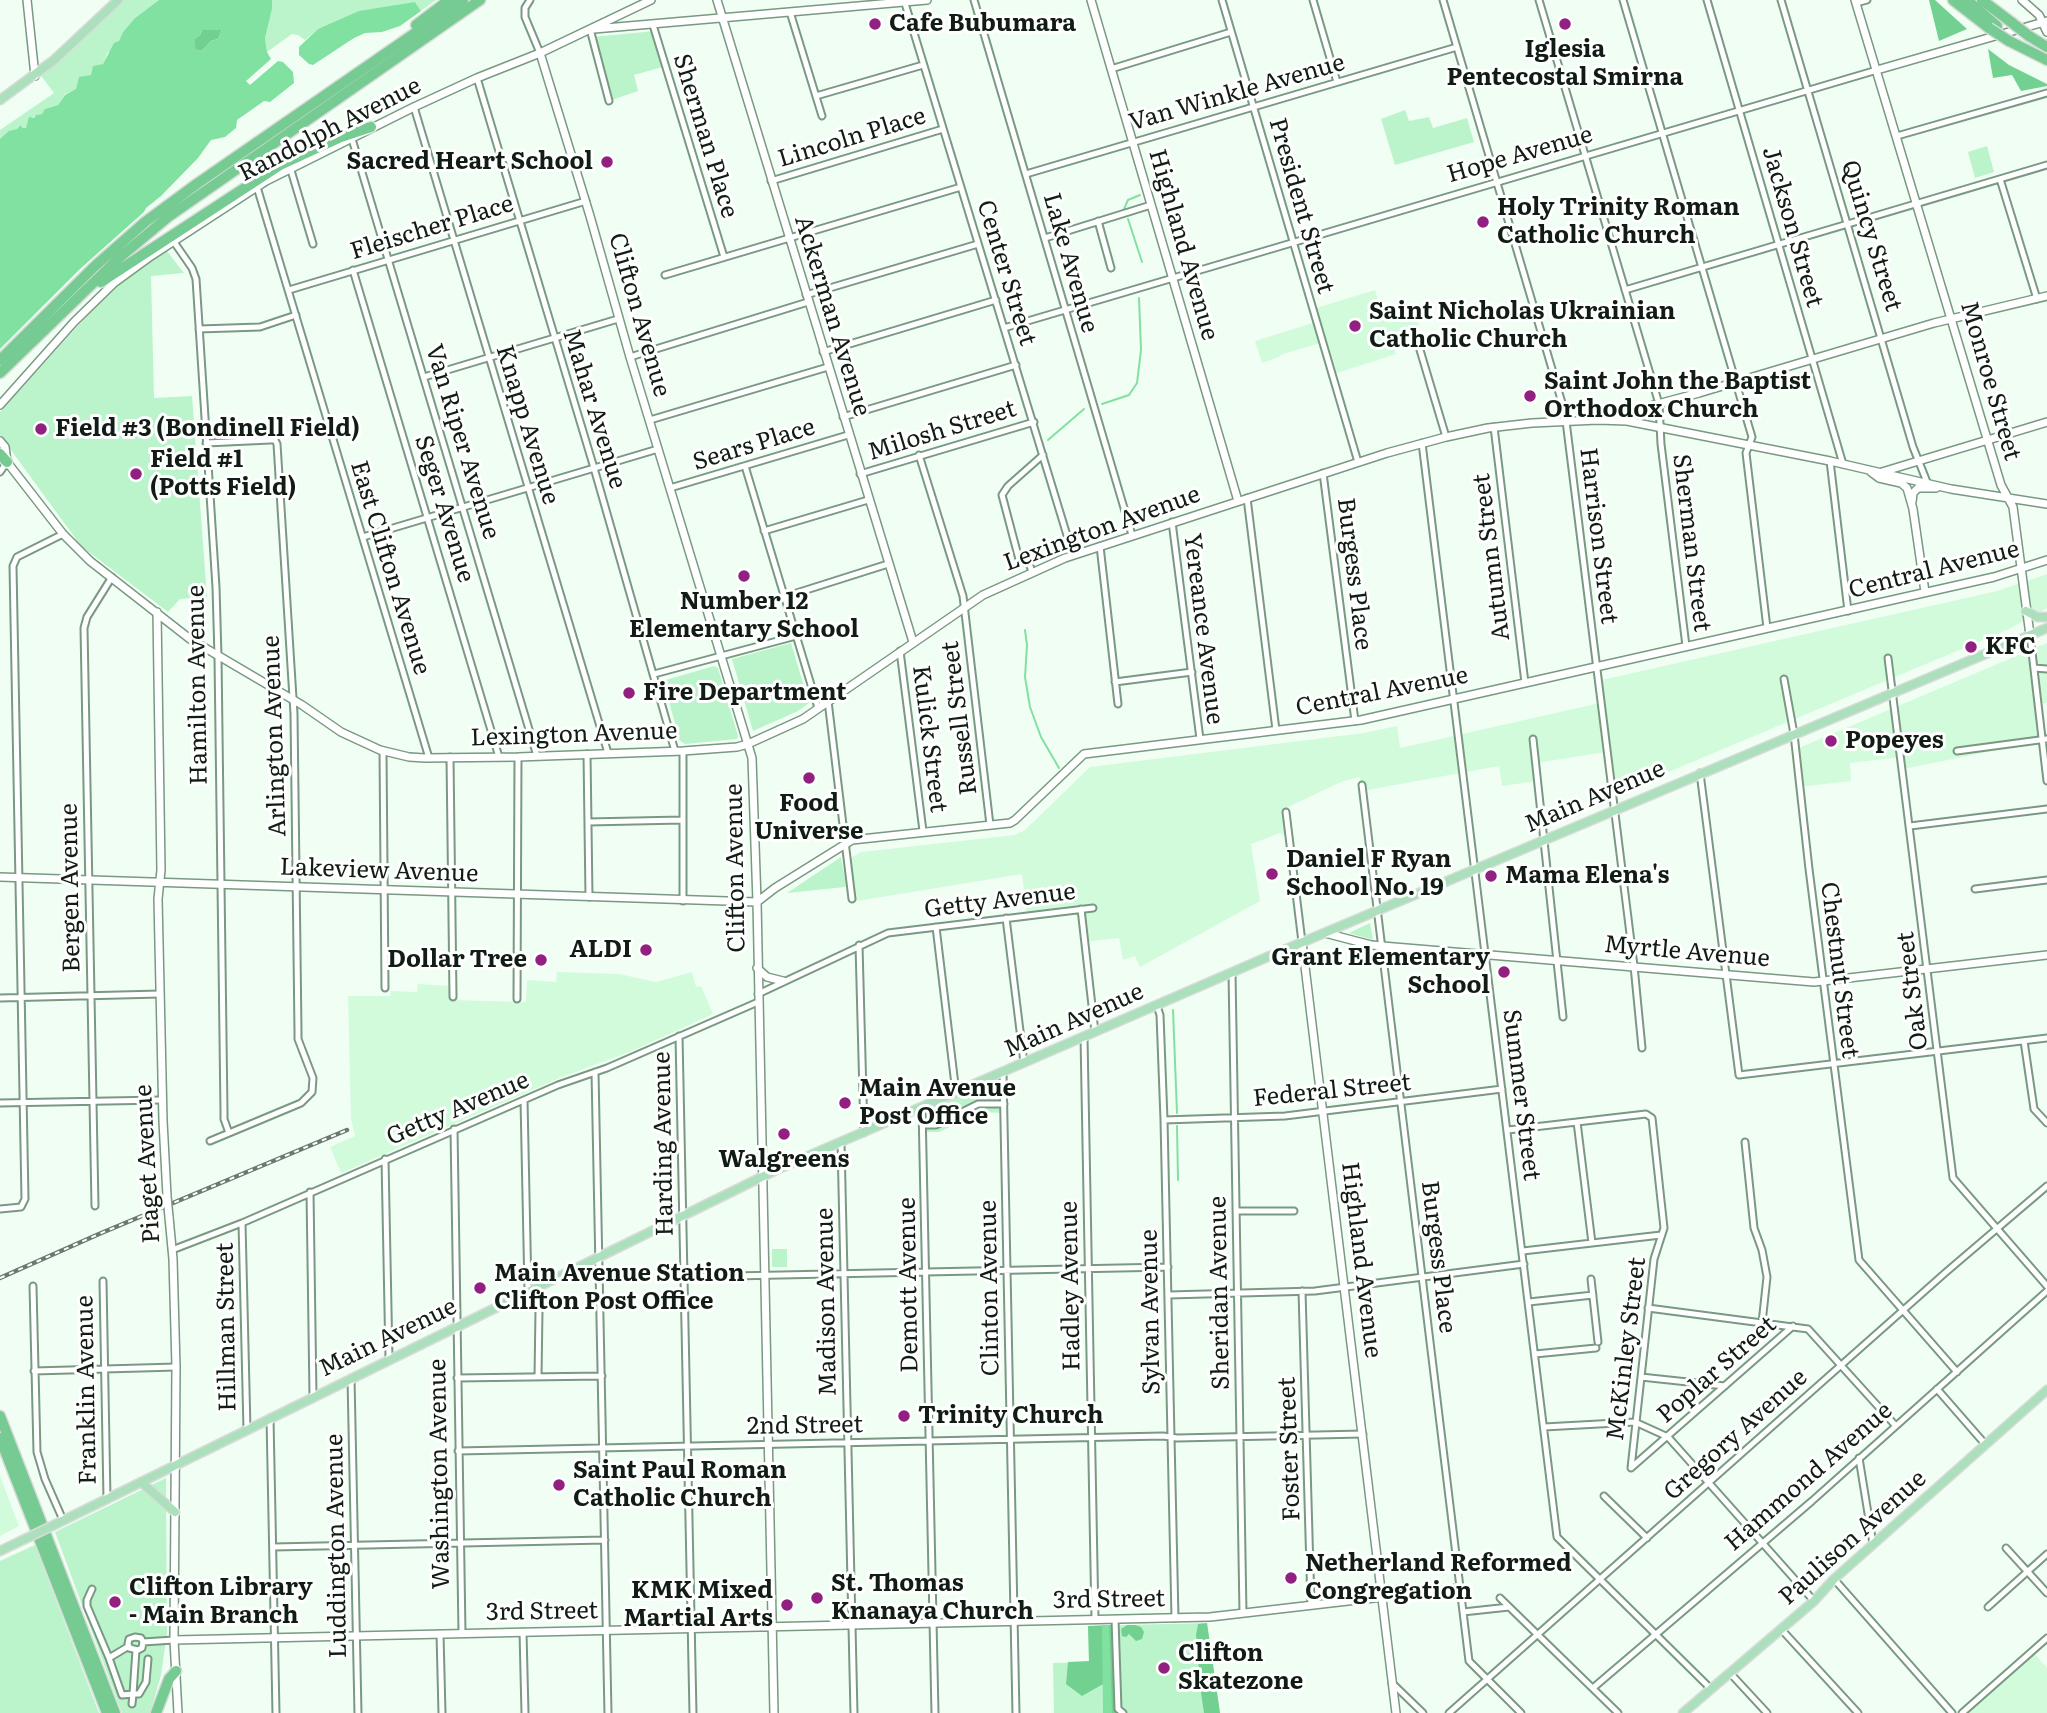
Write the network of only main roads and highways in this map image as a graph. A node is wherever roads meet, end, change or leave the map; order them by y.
1 (449, 0) edge
2 (463, 0) edge
3 (480, 0) edge
4 (1952, 0) edge
5 (1967, 0) edge
6 (1982, 0) edge
7 (1989, 0) edge
8 (116, 1) edge
9 (2011, 22) junction
10 (1993, 27) junction
11 (2045, 46) edge
12 (2047, 60) edge
13 (0, 100) edge
14 (318, 100) junction
15 (371, 127) road end
16 (20, 355) junction
17 (0, 360) edge
18 (0, 373) edge
19 (2026, 611) road end
20 (2047, 617) edge
21 (2047, 626) edge
22 (2046, 1392) edge
23 (0, 1416) edge
24 (0, 1438) edge
25 (141, 1482) junction
26 (175, 1512) road end
27 (0, 1551) edge
28 (172, 1675) road end
29 (107, 1713) edge
30 (115, 1713) edge
31 (159, 1713) edge
32 (1683, 1713) edge

1 - 14 highway
2 - 14 highway
3 - 16 highway
4 - 10 highway
5 - 10 highway
6 - 9 highway
7 - 9 highway
8 - 13 main road
9 - 11 highway, bridge
10 - 12 highway
14 - 17 highway
15 - 16 highway
16 - 18 highway
19 - 20 main road
21 - 25 main road, Main Avenue
22 - 32 main road, Paulison Avenue
23 - 30 highway
24 - 29 highway
25 - 26 main road
25 - 27 main road, Main Avenue, bridge
28 - 31 highway

